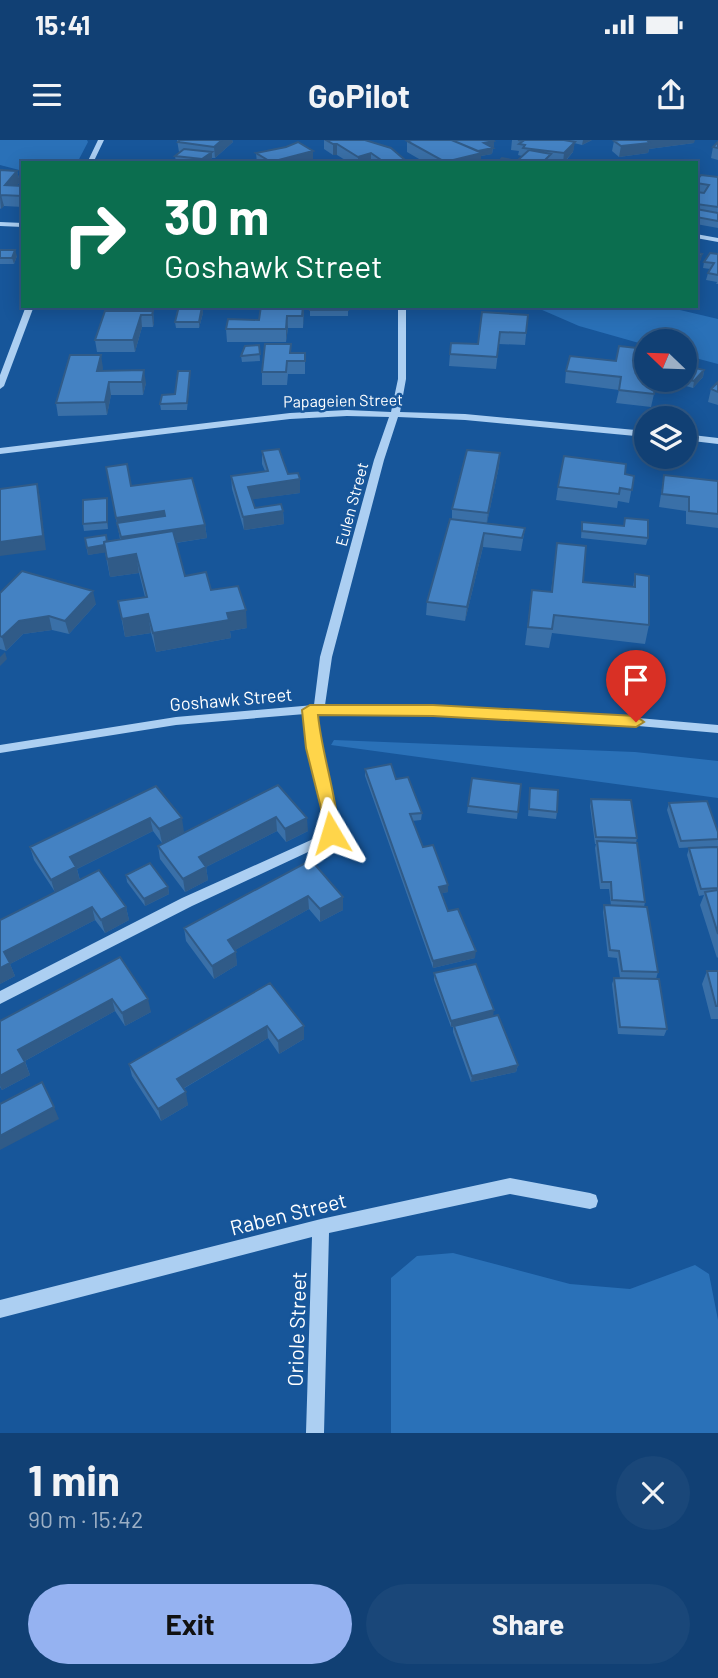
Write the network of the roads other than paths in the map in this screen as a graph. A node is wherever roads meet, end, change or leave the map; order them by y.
1 (101, 140) edge
2 (91, 161) edge
3 (0, 224) edge
4 (21, 225) edge
5 (698, 236) edge
6 (718, 240) edge
7 (29, 308) edge
8 (402, 308) edge
9 (0, 386) edge
10 (395, 414) junction
11 (634, 433) edge
12 (697, 438) edge
13 (718, 440) edge
14 (0, 451) edge
15 (314, 710) junction
16 (718, 729) edge
17 (0, 749) edge
18 (0, 998) edge
19 (590, 1201) dead end
20 (321, 1227) junction
21 (0, 1309) edge
22 (316, 1433) edge

1 - 2 street
3 - 4 street
5 - 6 street
7 - 9 street
8 - 10 street, Eulen Street
10 - 11 street, Papageien Street
10 - 14 street, Papageien Street
10 - 15 street, Eulen Street
12 - 13 street
15 - 16 street, Goshawk Street
15 - 17 street, Goshawk Street
15 - 18 street, Eulen Street
19 - 20 street, Raben Street
20 - 21 street, Raben Street
20 - 22 street, Oriole Street

